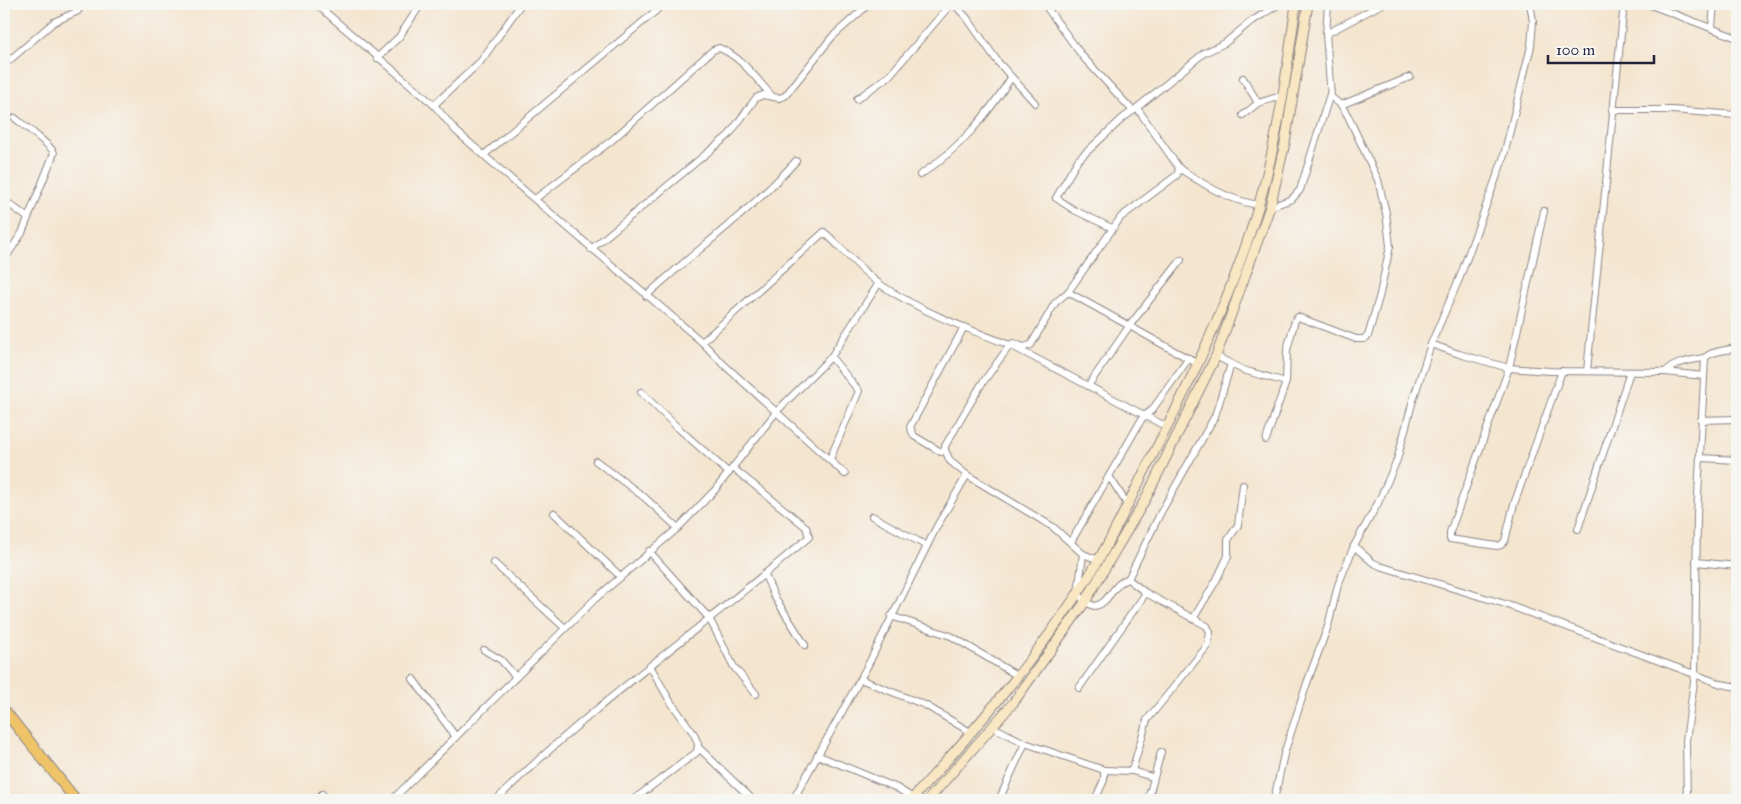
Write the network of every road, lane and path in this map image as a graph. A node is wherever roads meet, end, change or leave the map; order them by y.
1 (316, 4) edge
2 (421, 4) edge
3 (521, 4) edge
4 (656, 4) edge
5 (869, 4) edge
6 (1044, 4) edge
7 (1279, 4) edge
8 (1296, 4) edge
9 (1308, 4) edge
10 (1328, 4) edge
11 (1382, 4) edge
12 (1530, 4) edge
13 (1624, 4) edge
14 (1648, 4) edge
15 (1714, 4) edge
16 (957, 5) edge
17 (78, 11) dead end
18 (1712, 27) junction
19 (1326, 34) junction
20 (1737, 38) edge
21 (377, 58) junction
22 (4, 65) edge
23 (1410, 77) dead end
24 (1011, 78) junction
25 (1243, 78) dead end
26 (1330, 94) junction
27 (1284, 95) junction
28 (772, 96) junction
29 (857, 99) dead end
30 (1035, 103) dead end
31 (1258, 103) junction
32 (434, 105) junction
33 (1340, 105) junction
34 (1137, 108) junction
35 (1612, 110) junction
36 (1243, 115) dead end
37 (1737, 116) edge
38 (15, 118) dead end
39 (485, 154) junction
40 (796, 161) dead end
41 (1178, 168) junction
42 (920, 175) dead end
43 (535, 199) junction
44 (4, 200) edge
45 (1259, 205) junction
46 (1270, 207) junction
47 (1544, 211) dead end
48 (28, 218) junction
49 (1112, 228) junction
50 (591, 249) junction
51 (4, 260) edge
52 (1181, 260) dead end
53 (879, 284) junction
54 (1068, 292) junction
55 (646, 296) junction
56 (1130, 325) junction
57 (964, 327) junction
58 (702, 342) junction
59 (1431, 344) junction
60 (1010, 345) junction
61 (1737, 348) edge
62 (1216, 356) junction
63 (830, 357) junction
64 (1189, 358) junction
65 (1705, 358) junction
66 (1198, 364) junction
67 (1231, 364) junction
68 (1509, 368) junction
69 (1587, 371) junction
70 (1562, 372) junction
71 (1630, 372) junction
72 (1665, 372) junction
73 (1704, 376) junction
74 (1286, 382) junction
75 (1088, 386) junction
76 (641, 392) dead end
77 (777, 411) junction
78 (1144, 417) junction
79 (1737, 419) edge
80 (1701, 420) junction
81 (1167, 427) junction
82 (1266, 440) dead end
83 (945, 450) junction
84 (1701, 458) junction
85 (830, 459) junction
86 (1737, 460) edge
87 (596, 461) dead end
88 (731, 470) junction
89 (845, 474) dead end
90 (967, 476) junction
91 (1108, 476) junction
92 (1243, 485) dead end
93 (1127, 504) junction
94 (554, 514) dead end
95 (872, 516) dead end
96 (678, 528) junction
97 (1578, 529) dead end
98 (1071, 542) junction
99 (926, 546) junction
100 (1354, 546) junction
101 (649, 551) junction
102 (1084, 554) junction
103 (1099, 560) junction
104 (1696, 562) junction
105 (494, 563) dead end
106 (1737, 566) edge
107 (765, 575) junction
108 (620, 576) junction
109 (1128, 580) junction
110 (1078, 593) junction
111 (1146, 594) junction
112 (1085, 602) junction
113 (890, 616) junction
114 (709, 618) junction
115 (1193, 619) junction
116 (565, 628) junction
117 (805, 645) dead end
118 (484, 650) dead end
119 (650, 666) junction
120 (1695, 674) junction
121 (1018, 676) junction
122 (516, 677) junction
123 (413, 679) dead end
124 (860, 679) junction
125 (1737, 687) edge
126 (1079, 688) dead end
127 (756, 694) dead end
128 (4, 710) edge
129 (993, 727) junction
130 (972, 733) junction
131 (456, 737) junction
132 (1026, 743) junction
133 (698, 747) junction
134 (1161, 752) dead end
135 (817, 755) junction
136 (1104, 770) junction
137 (1132, 771) junction
138 (1152, 777) junction
139 (397, 799) edge
140 (912, 799) edge
141 (76, 800) edge
142 (496, 800) edge
143 (632, 800) edge
144 (753, 800) edge
145 (793, 800) edge
146 (928, 800) edge
147 (999, 800) edge
148 (1095, 800) edge
149 (1148, 800) edge
150 (1274, 800) edge
151 (1687, 800) edge

1 - 21 street
2 - 21 street
3 - 32 street
4 - 39 street
5 - 28 street
6 - 34 street
7 - 34 street
8 - 27 main road
9 - 46 main road
10 - 19 street
11 - 19 street
12 - 59 street
13 - 35 street
14 - 18 street
15 - 18 street
16 - 24 street
16 - 29 street
17 - 22 street
18 - 20 street
19 - 26 street
21 - 32 street
23 - 33 street
24 - 30 street
24 - 42 street
25 - 31 street
26 - 33 street
26 - 46 street
27 - 31 street
27 - 45 main road
28 - 43 street
28 - 50 street
31 - 36 street
32 - 39 street
33 - 74 street
34 - 41 street
34 - 49 street
35 - 37 street
35 - 69 street
38 - 48 street
39 - 43 street
40 - 55 street
41 - 45 street
41 - 49 street
43 - 50 street
44 - 48 street
45 - 66 main road
46 - 62 main road
47 - 68 street
48 - 51 street
49 - 54 street
50 - 55 street
52 - 56 street
53 - 57 street
53 - 58 street
53 - 63 street
54 - 56 street
54 - 60 street
55 - 58 street
56 - 64 street
56 - 75 street
57 - 60 street
57 - 83 street
58 - 77 street
59 - 68 street
59 - 100 street
60 - 75 street
60 - 83 street
61 - 65 street
62 - 67 street
62 - 112 main road
63 - 77 street
63 - 85 street
64 - 66 street
64 - 78 street
65 - 72 street
65 - 73 street
66 - 81 main road
67 - 74 street
67 - 109 street
68 - 70 street
68 - 70 street
69 - 70 street
69 - 71 street
71 - 72 street
71 - 97 street
72 - 73 street
73 - 80 street
74 - 82 street
75 - 78 street
76 - 88 street
77 - 85 street
77 - 88 street
78 - 81 street
78 - 91 street
79 - 80 street
80 - 84 street
81 - 93 main road
83 - 90 street
84 - 86 street
84 - 104 street
85 - 89 street
87 - 96 street
88 - 96 street
88 - 107 street
90 - 98 street
90 - 99 street
91 - 93 street
91 - 98 street
92 - 115 street
93 - 103 main road
94 - 108 street
95 - 99 street
96 - 101 street
98 - 102 street
99 - 113 street
100 - 120 street
100 - 150 street
101 - 108 street
101 - 114 street
102 - 103 street
102 - 110 street
103 - 110 main road
104 - 106 street
104 - 120 street
105 - 116 street
107 - 114 street
107 - 117 street
108 - 116 street
109 - 111 street
109 - 112 street
110 - 112 street
110 - 121 main road
111 - 115 street
111 - 126 street
112 - 129 main road
113 - 121 street
113 - 124 street
114 - 119 street
114 - 127 street
115 - 137 street
116 - 122 street
118 - 122 street
119 - 133 street
119 - 142 street
120 - 125 street
120 - 151 street
121 - 130 main road
122 - 131 street
123 - 131 street
124 - 130 street
124 - 135 street
128 - 141 main road
129 - 132 street
129 - 146 main road
130 - 140 main road
131 - 139 street
132 - 136 street
132 - 147 street
133 - 143 street
133 - 144 street
134 - 138 street
135 - 140 street
135 - 145 street
136 - 137 street
136 - 148 street
137 - 138 street
138 - 149 street

